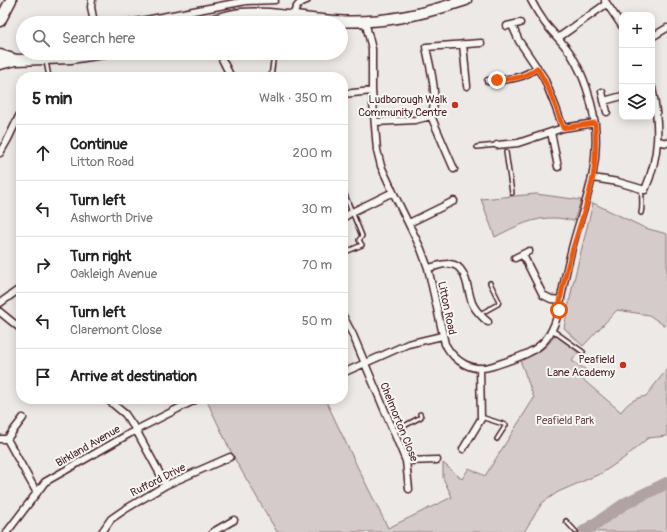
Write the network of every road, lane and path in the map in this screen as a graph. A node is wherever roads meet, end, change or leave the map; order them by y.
1 (11, 0) edge
2 (92, 0) edge
3 (275, 0) edge
4 (306, 0) edge
5 (466, 0) edge
6 (531, 0) edge
7 (605, 2) edge
8 (93, 16) edge
9 (165, 16) edge
10 (231, 16) edge
11 (275, 16) edge
12 (294, 16) edge
13 (0, 21) edge
14 (348, 21) edge
15 (365, 21) junction
16 (619, 22) edge
17 (520, 23) dead end
18 (667, 28) edge
19 (655, 35) edge
20 (558, 38) junction
21 (481, 43) dead end
22 (463, 44) junction
23 (0, 56) edge
24 (16, 60) junction
25 (45, 60) joint
26 (222, 60) edge
27 (273, 60) edge
28 (0, 64) edge
29 (537, 68) junction
30 (48, 72) edge
31 (228, 72) edge
32 (272, 72) edge
33 (496, 73) dead end
34 (497, 80) junction
35 (488, 81) dead end
36 (467, 86) dead end
37 (372, 91) junction
38 (602, 92) dead end
39 (348, 93) edge
40 (619, 97) edge
41 (604, 101) junction
42 (655, 101) edge
43 (607, 112) dead end
44 (431, 116) junction
45 (16, 122) edge
46 (375, 122) junction
47 (595, 123) junction
48 (563, 128) junction
49 (551, 132) junction
50 (658, 141) junction
51 (667, 143) edge
52 (497, 145) joint
53 (505, 145) junction
54 (477, 147) dead end
55 (506, 152) joint
56 (0, 153) edge
57 (558, 167) dead end
58 (454, 169) dead end
59 (593, 178) junction
60 (644, 190) junction
61 (393, 192) junction
62 (512, 193) dead end
63 (454, 201) dead end
64 (348, 202) edge
65 (352, 212) junction
66 (641, 213) dead end
67 (348, 215) edge
68 (409, 223) junction
69 (348, 251) edge
70 (530, 251) dead end
71 (523, 255) junction
72 (515, 258) dead end
73 (428, 268) junction
74 (490, 283) dead end
75 (16, 292) edge
76 (560, 300) junction
77 (0, 303) edge
78 (0, 312) edge
79 (480, 314) junction
80 (488, 322) dead end
81 (16, 325) edge
82 (348, 326) edge
83 (552, 329) junction
84 (442, 336) junction
85 (583, 352) dead end
86 (364, 364) junction
87 (480, 368) junction
88 (348, 371) edge
89 (113, 404) edge
90 (187, 404) edge
91 (420, 414) dead end
92 (481, 417) junction
93 (23, 418) dead end
94 (136, 430) junction
95 (393, 432) junction
96 (3, 439) edge
97 (497, 439) dead end
98 (463, 449) dead end
99 (230, 458) dead end
100 (436, 460) dead end
101 (406, 462) junction
102 (166, 485) junction
103 (409, 489) dead end
104 (37, 493) junction
105 (234, 520) dead end
106 (566, 521) dead end
107 (7, 532) edge
108 (102, 532) edge
109 (213, 532) edge
110 (576, 532) edge

1 - 13 main road
2 - 8 street
3 - 9 street
4 - 12 street
5 - 15 main road
6 - 20 street
7 - 16 street
7 - 20 street
10 - 11 main road
14 - 15 main road
15 - 37 street, Litton Road
17 - 29 street
18 - 19 street
20 - 47 street
21 - 22 street
22 - 36 street
22 - 44 street
23 - 24 main road
24 - 25 main road
24 - 28 main road
25 - 30 lane
26 - 31 street
27 - 32 lane
29 - 34 street
29 - 48 street
33 - 34 street
34 - 35 street
37 - 39 street
37 - 46 street, Litton Road
38 - 41 street
40 - 41 street
41 - 43 street
42 - 50 street
44 - 46 street
44 - 58 street
45 - 56 street
46 - 61 street, Litton Road
47 - 48 street
47 - 59 street
48 - 49 street
49 - 53 street
49 - 57 street
50 - 51 street
50 - 60 street
52 - 53 street
52 - 54 lane
53 - 55 street
55 - 62 lane
59 - 60 street
59 - 76 street
60 - 66 lane
61 - 65 street
61 - 68 street, Litton Road
63 - 68 street
64 - 65 lane
65 - 67 street
65 - 69 lane
68 - 73 street, Litton Road
70 - 71 street
71 - 72 street
71 - 76 street
73 - 79 street
73 - 84 street, Litton Road
74 - 79 lane
75 - 77 street
76 - 83 street
78 - 81 street
79 - 80 street
82 - 86 street, Chelmorton Close
83 - 85 lane
83 - 87 street
84 - 86 street
84 - 87 street, Litton Road
86 - 88 street
86 - 95 street, Chelmorton Close
87 - 92 street
89 - 94 street
90 - 94 street, Birkland Avenue
91 - 95 lane
92 - 97 lane
92 - 98 street
93 - 96 street
94 - 102 street
94 - 104 street, Birkland Avenue
95 - 101 street, Chelmorton Close
96 - 104 street
99 - 102 street, Rufford Drive
100 - 101 street
101 - 103 street, Chelmorton Close
102 - 108 street, Rufford Drive
104 - 107 street, Birkland Avenue
105 - 109 street
106 - 110 lane

